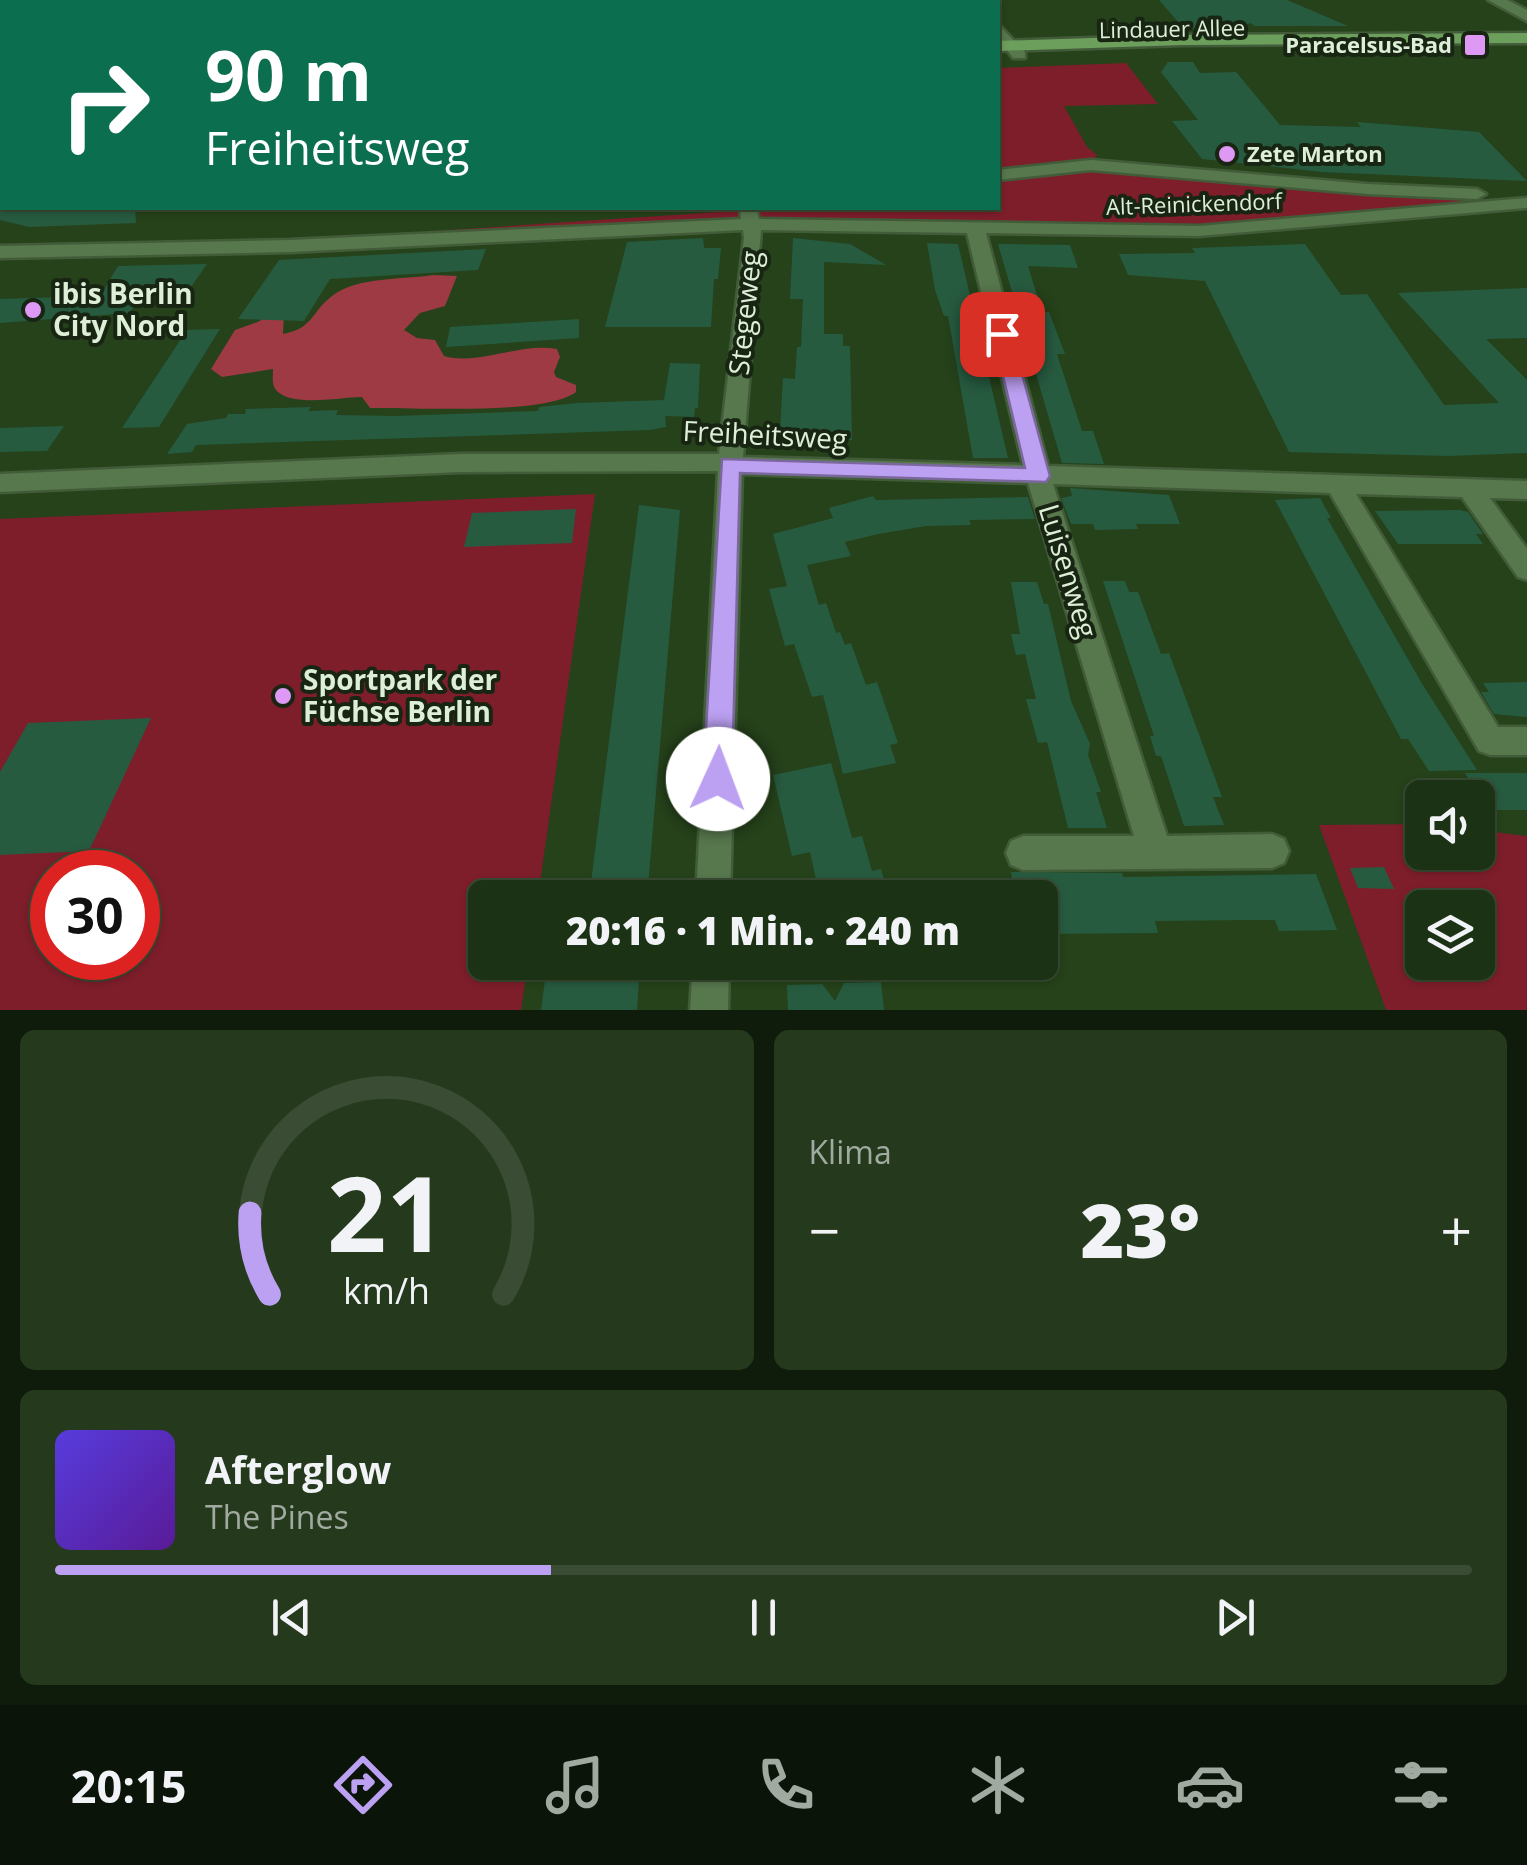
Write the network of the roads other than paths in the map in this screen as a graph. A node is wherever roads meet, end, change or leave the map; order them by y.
1 (1494, 0) edge
2 (1527, 16) edge
3 (1527, 38) edge
4 (1527, 48) edge
5 (1006, 51) edge
6 (1000, 175) edge
7 (1527, 199) edge
8 (710, 210) edge
9 (749, 216) edge
10 (858, 216) edge
11 (586, 224) junction
12 (975, 227) junction
13 (0, 252) edge
14 (730, 465) junction
15 (1038, 476) junction
16 (0, 482) edge
17 (1338, 486) junction
18 (1470, 489) junction
19 (1527, 490) edge
20 (1527, 570) edge
21 (1527, 740) edge
22 (1272, 851) dead end
23 (1023, 853) dead end
24 (1156, 853) junction
25 (715, 880) edge
26 (711, 980) edge
27 (710, 1010) edge

1 - 2 street
3 - 5 main road, Lindauer Allee
4 - 5 main road, Lindauer Allee
6 - 7 street, Alt-Reinickendorf
7 - 12 street, Alt-Reinickendorf
8 - 11 street, Alt-Reinickendorf
9 - 10 street, Alt-Reinickendorf
9 - 11 street, Alt-Reinickendorf
9 - 14 street, Stegeweg
10 - 12 street, Alt-Reinickendorf
11 - 13 street, Alt-Reinickendorf
12 - 15 street, Luisenweg
14 - 15 street, Freiheitsweg
14 - 16 street, Freiheitsweg
14 - 25 street, Stegeweg
15 - 17 street, Freiheitsweg
15 - 24 street, Luisenweg
17 - 18 street, Freiheitsweg
17 - 21 street
18 - 19 street, Freiheitsweg
18 - 20 street
22 - 24 street
23 - 24 street
26 - 27 street

